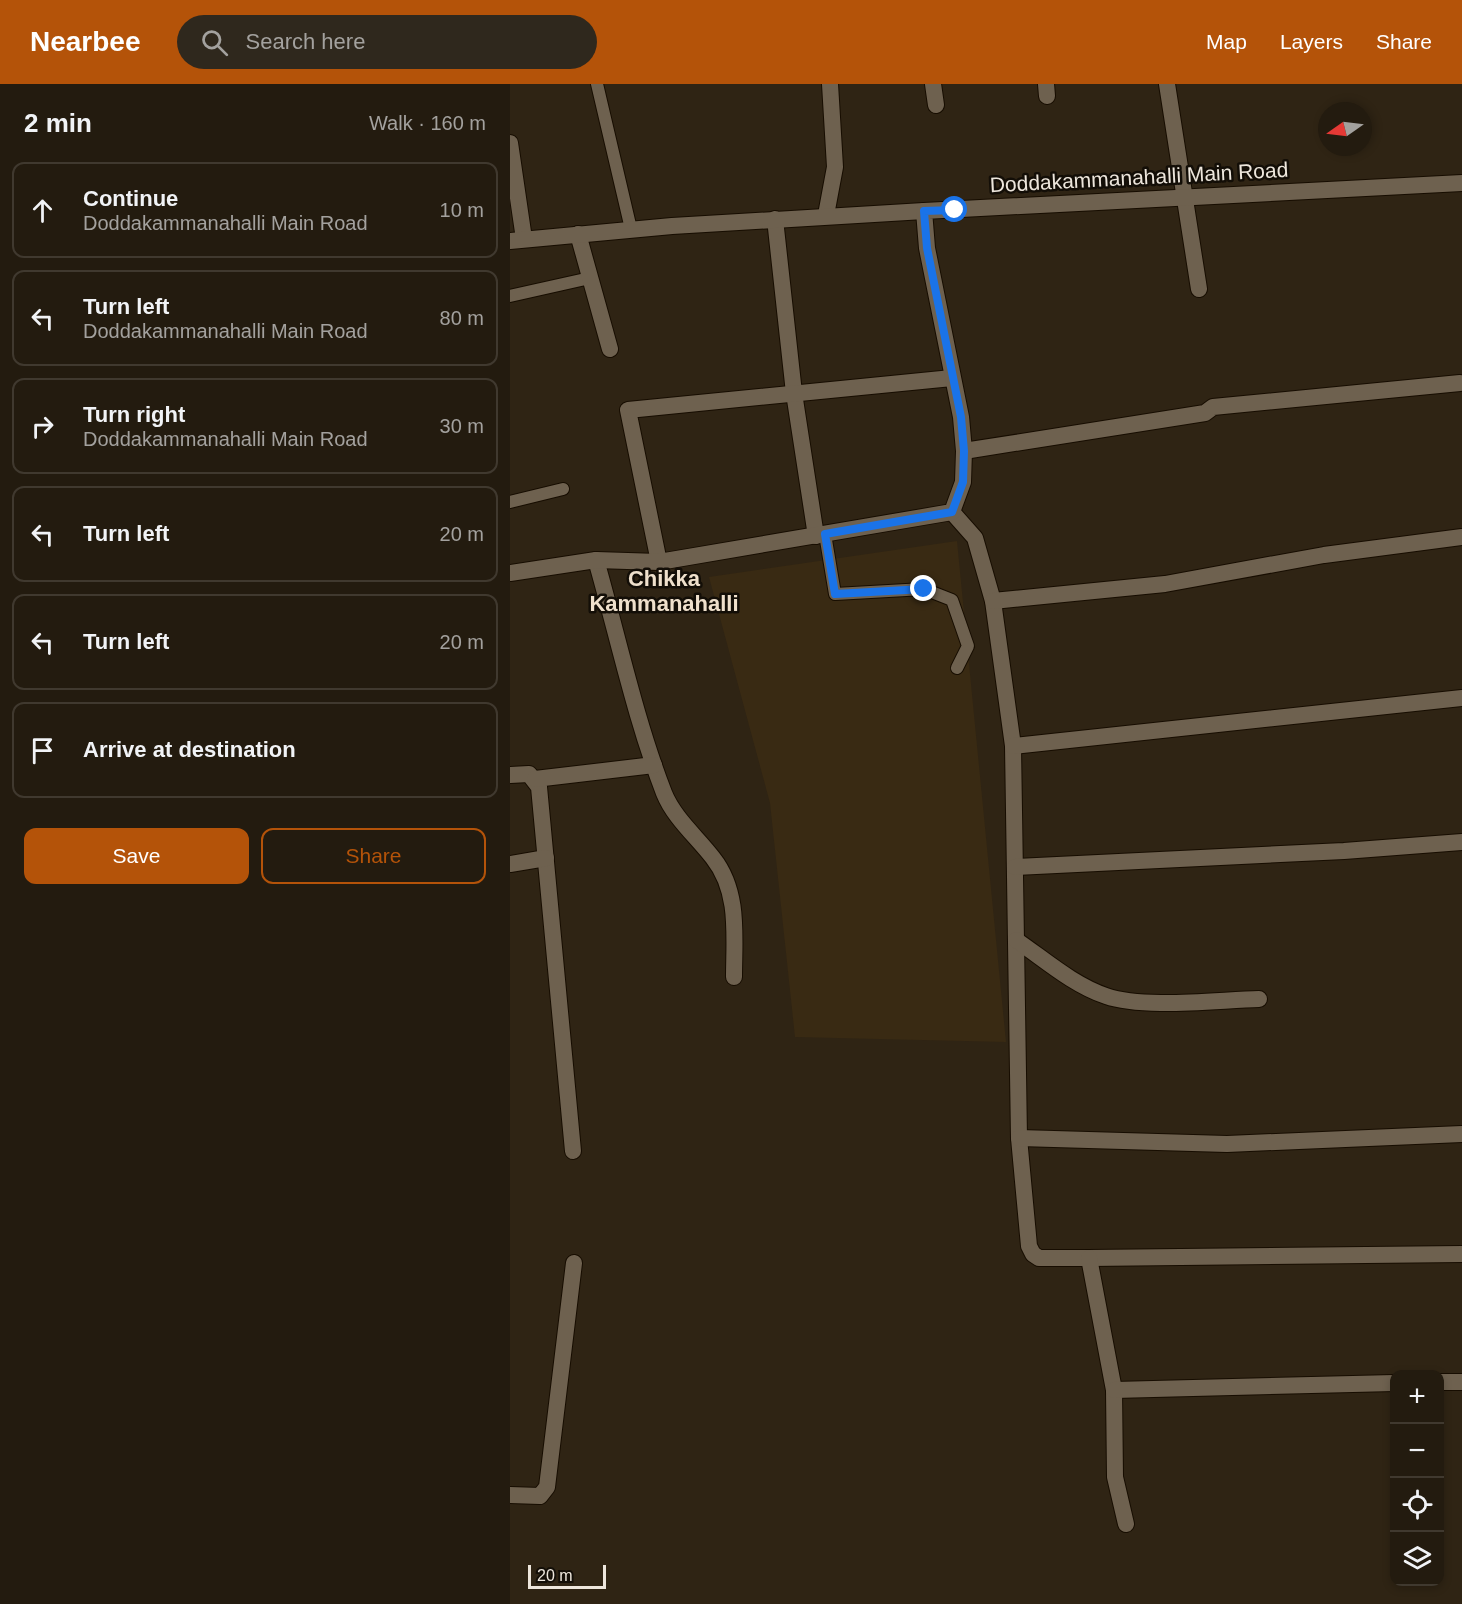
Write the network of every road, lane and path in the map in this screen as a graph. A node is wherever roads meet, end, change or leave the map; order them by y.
1 (597, 84) edge
2 (830, 84) edge
3 (933, 84) edge
4 (1167, 84) edge
5 (936, 105) dead end
6 (510, 143) edge
7 (1462, 183) edge
8 (1186, 197) junction
9 (924, 211) junction
10 (826, 215) junction
11 (775, 219) junction
12 (630, 230) junction
13 (578, 234) junction
14 (517, 240) edge
15 (590, 278) junction
16 (1198, 289) dead end
17 (510, 296) edge
18 (610, 349) dead end
19 (952, 378) junction
20 (1460, 382) dead end
21 (794, 393) junction
22 (964, 451) junction
23 (563, 489) dead end
24 (510, 502) edge
25 (952, 512) junction
26 (821, 535) junction
27 (1462, 537) edge
28 (596, 560) junction
29 (659, 561) junction
30 (510, 573) edge
31 (993, 601) junction
32 (957, 668) dead end
33 (1462, 698) edge
34 (1013, 746) junction
35 (654, 765) junction
36 (510, 775) edge
37 (535, 779) junction
38 (1462, 842) edge
39 (546, 858) junction
40 (510, 864) edge
41 (1015, 867) junction
42 (1016, 940) junction
43 (734, 977) dead end
44 (1258, 999) dead end
45 (1462, 1134) edge
46 (1019, 1138) junction
47 (573, 1151) dead end
48 (1462, 1254) edge
49 (1089, 1258) junction
50 (574, 1263) dead end
51 (1444, 1382) edge
52 (1462, 1382) edge
53 (1390, 1383) edge
54 (1114, 1390) junction
55 (510, 1495) edge
56 (1126, 1524) dead end

1 - 12 lane
2 - 10 street
3 - 5 street
4 - 8 street
6 - 14 street
7 - 8 street, Doddakammanahalli Main Road
8 - 9 street, Doddakammanahalli Main Road
8 - 16 street
9 - 10 street, Doddakammanahalli Main Road
9 - 19 street
10 - 11 street, Doddakammanahalli Main Road
11 - 12 street, Doddakammanahalli Main Road
11 - 21 street
12 - 13 street, Doddakammanahalli Main Road
13 - 14 street, Doddakammanahalli Main Road
13 - 15 street
15 - 17 lane
15 - 18 street
19 - 21 street
19 - 22 street
20 - 22 street
21 - 26 street
21 - 29 street
22 - 25 street
23 - 24 lane
25 - 26 street
25 - 31 street
26 - 29 street
26 - 32 lane
27 - 31 street
28 - 29 street
28 - 30 street
28 - 35 street
31 - 34 street
33 - 34 street
34 - 41 street
35 - 37 street
35 - 43 street
36 - 37 street
37 - 39 street
38 - 41 street
39 - 40 street
39 - 47 street
41 - 42 street
42 - 44 street
42 - 46 street
45 - 46 street
46 - 49 street
48 - 49 street
49 - 54 street
50 - 55 street
51 - 52 street
53 - 54 street
54 - 56 street

